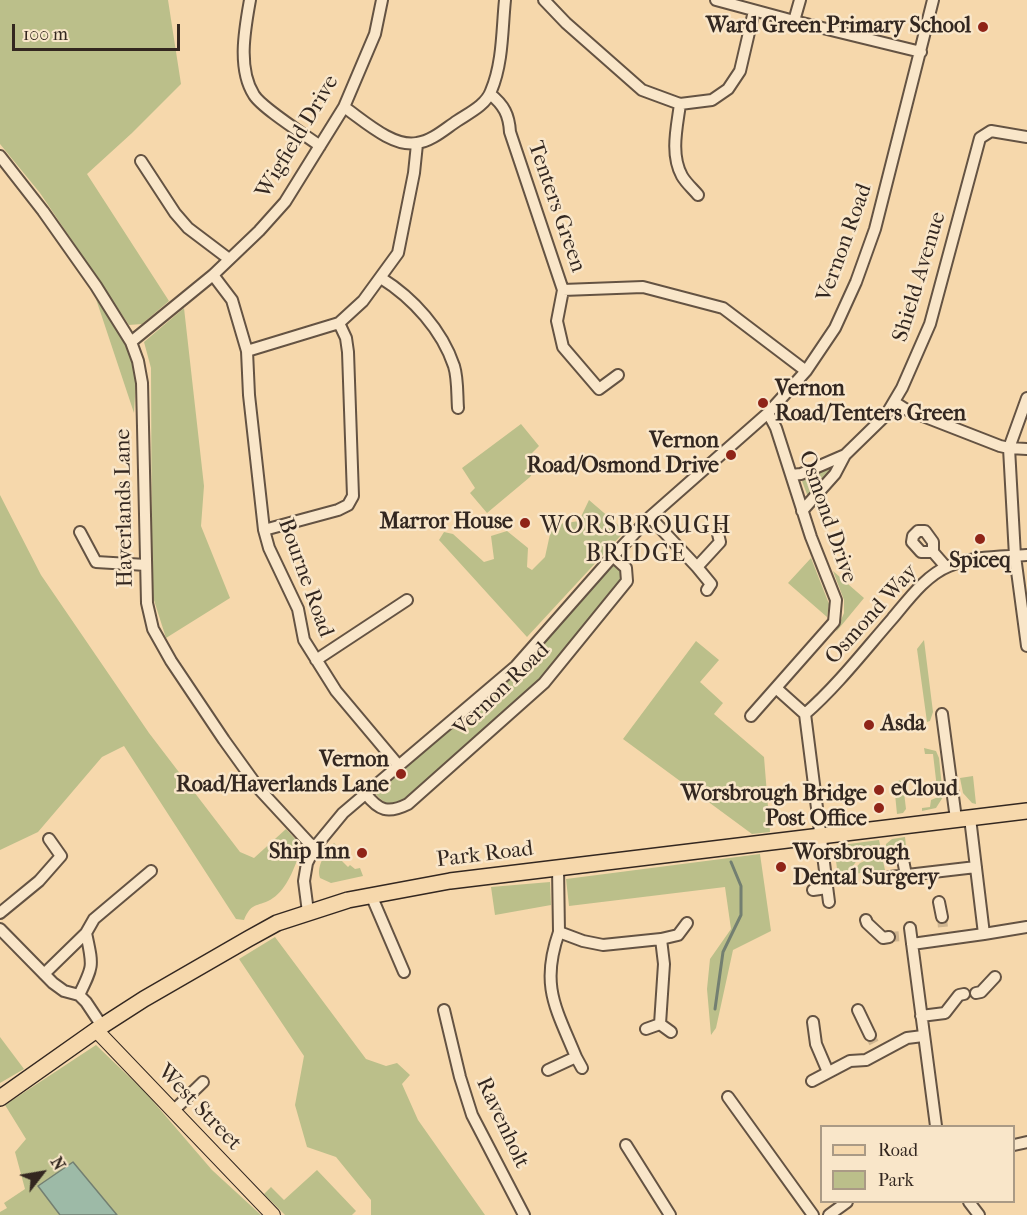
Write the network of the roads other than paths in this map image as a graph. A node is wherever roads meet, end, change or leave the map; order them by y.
1 (250, 0) edge
2 (382, 0) edge
3 (505, 0) edge
4 (544, 0) edge
5 (716, 0) edge
6 (800, 0) edge
7 (933, 0) edge
8 (754, 11) junction
9 (794, 21) junction
10 (921, 52) junction
11 (490, 94) junction
12 (680, 104) junction
13 (344, 107) junction
14 (1027, 137) edge
15 (417, 144) junction
16 (320, 146) junction
17 (0, 156) edge
18 (141, 161) dead end
19 (698, 195) dead end
20 (229, 259) junction
21 (213, 275) junction
22 (381, 278) junction
23 (563, 290) junction
24 (339, 322) junction
25 (131, 342) junction
26 (247, 351) junction
27 (806, 371) junction
28 (618, 375) dead end
29 (1027, 398) edge
30 (894, 402) junction
31 (458, 408) dead end
32 (768, 413) junction
33 (1009, 448) junction
34 (1027, 449) edge
35 (845, 455) junction
36 (791, 475) junction
37 (802, 511) junction
38 (650, 517) junction
39 (264, 530) junction
40 (80, 532) dead end
41 (718, 534) dead end
42 (933, 552) dead end
43 (1027, 555) edge
44 (613, 556) junction
45 (1015, 556) junction
46 (146, 565) junction
47 (697, 567) junction
48 (946, 567) junction
49 (707, 590) dead end
50 (408, 600) dead end
51 (1026, 624) edge
52 (1027, 646) edge
53 (316, 660) junction
54 (776, 688) junction
55 (805, 714) junction
56 (942, 714) dead end
57 (751, 716) dead end
58 (399, 766) junction
59 (365, 793) junction
60 (1027, 811) edge
61 (963, 818) junction
62 (821, 837) junction
63 (49, 838) dead end
64 (315, 847) junction
65 (903, 860) dead end
66 (976, 867) junction
67 (558, 868) junction
68 (151, 871) dead end
69 (906, 875) junction
70 (890, 877) dead end
71 (827, 888) junction
72 (813, 890) dead end
73 (372, 895) junction
74 (829, 902) dead end
75 (939, 902) dead end
76 (308, 912) junction
77 (0, 913) edge
78 (866, 920) dead end
79 (687, 923) dead end
80 (1027, 927) edge
81 (943, 928) junction
82 (0, 929) edge
83 (559, 932) junction
84 (86, 933) junction
85 (984, 934) junction
86 (889, 937) tunnel mouth
87 (661, 939) junction
88 (404, 972) dead end
89 (44, 974) junction
90 (995, 977) dead end
91 (79, 996) junction
92 (444, 1010) dead end
93 (858, 1010) dead end
94 (921, 1016) junction
95 (813, 1022) dead end
96 (660, 1024) junction
97 (99, 1028) junction
98 (646, 1029) dead end
99 (671, 1032) dead end
100 (923, 1036) junction
101 (875, 1044) junction
102 (576, 1057) junction
103 (582, 1068) dead end
104 (548, 1070) dead end
105 (828, 1072) junction
106 (812, 1081) dead end
107 (203, 1082) dead end
108 (728, 1097) dead end
109 (0, 1098) edge
110 (173, 1111) junction
111 (936, 1125) edge
112 (627, 1145) dead end
113 (846, 1203) edge
114 (970, 1203) edge
115 (273, 1215) edge
116 (524, 1215) edge
117 (670, 1215) edge
118 (813, 1215) edge
119 (829, 1215) edge
120 (979, 1215) edge

1 - 16 street
2 - 13 street, Wigfield Drive
3 - 11 street
4 - 12 street
5 - 8 street
6 - 9 street
7 - 10 street, Vernon Road
8 - 9 street
8 - 12 street
9 - 10 street
10 - 27 street, Vernon Road
11 - 15 street
11 - 23 street, Tenters Green
12 - 19 street
13 - 15 street
13 - 16 street, Wigfield Drive
14 - 30 street, Shield Avenue
15 - 22 street
16 - 20 street, Wigfield Drive
17 - 25 street, Haverlands Lane
18 - 20 street
20 - 21 street, Wigfield Drive
21 - 25 street, Wigfield Drive
21 - 26 street, Bourne Road
22 - 24 street
22 - 31 street
23 - 27 street, Tenters Green
23 - 28 street
24 - 26 street
24 - 39 street
25 - 46 street, Haverlands Lane
26 - 39 street, Bourne Road
27 - 32 street, Vernon Road
29 - 33 street
30 - 33 street
30 - 35 street, Shield Avenue
32 - 36 street, Osmond Drive
32 - 38 street, Vernon Road
33 - 34 street
33 - 45 street
35 - 36 street, Shield Avenue
35 - 37 street, Shield Avenue
36 - 37 street, Osmond Drive
37 - 54 street, Osmond Drive
38 - 44 street, Vernon Road
38 - 47 street
39 - 53 street, Bourne Road
40 - 46 street
41 - 47 street
42 - 48 street
43 - 45 street, Osmond Way
44 - 58 street, Vernon Road
44 - 59 street, Vernon Road
45 - 48 street, Osmond Way
45 - 51 street
46 - 64 street, Haverlands Lane
47 - 49 street
48 - 55 street, Osmond Way
50 - 53 street
51 - 52 street
53 - 58 street, Bourne Road
54 - 55 street
54 - 57 street, Osmond Drive
55 - 62 street
56 - 61 street
58 - 59 street, Vernon Road
59 - 64 street, Vernon Road
60 - 61 highway, Park Road
61 - 62 highway, Park Road
61 - 66 street
62 - 67 highway, Park Road
62 - 71 street
63 - 77 street
64 - 76 street, Vernon Road
65 - 69 street
66 - 69 street
66 - 85 street
67 - 73 highway, Park Road
67 - 83 street
68 - 84 street
69 - 70 street
71 - 72 street
71 - 74 street
73 - 76 highway, Park Road
73 - 88 street
75 - 81 street
76 - 97 highway, Park Road
78 - 86 street
79 - 87 street
80 - 85 street
81 - 85 street
81 - 94 street
82 - 89 street
83 - 87 street
83 - 102 street
84 - 89 street
84 - 91 street
87 - 96 street
89 - 91 street
90 - 94 street
91 - 97 street
92 - 116 street, Ravenholt
93 - 101 street
94 - 100 street
95 - 105 street
96 - 98 street
96 - 99 street
97 - 109 highway, Park Road
97 - 110 main road, West Street
100 - 101 street
100 - 111 street
101 - 105 street
102 - 103 street
102 - 104 street
105 - 106 street
107 - 110 street
108 - 118 street
110 - 115 main road, West Street
112 - 117 street
113 - 119 street
114 - 120 street

